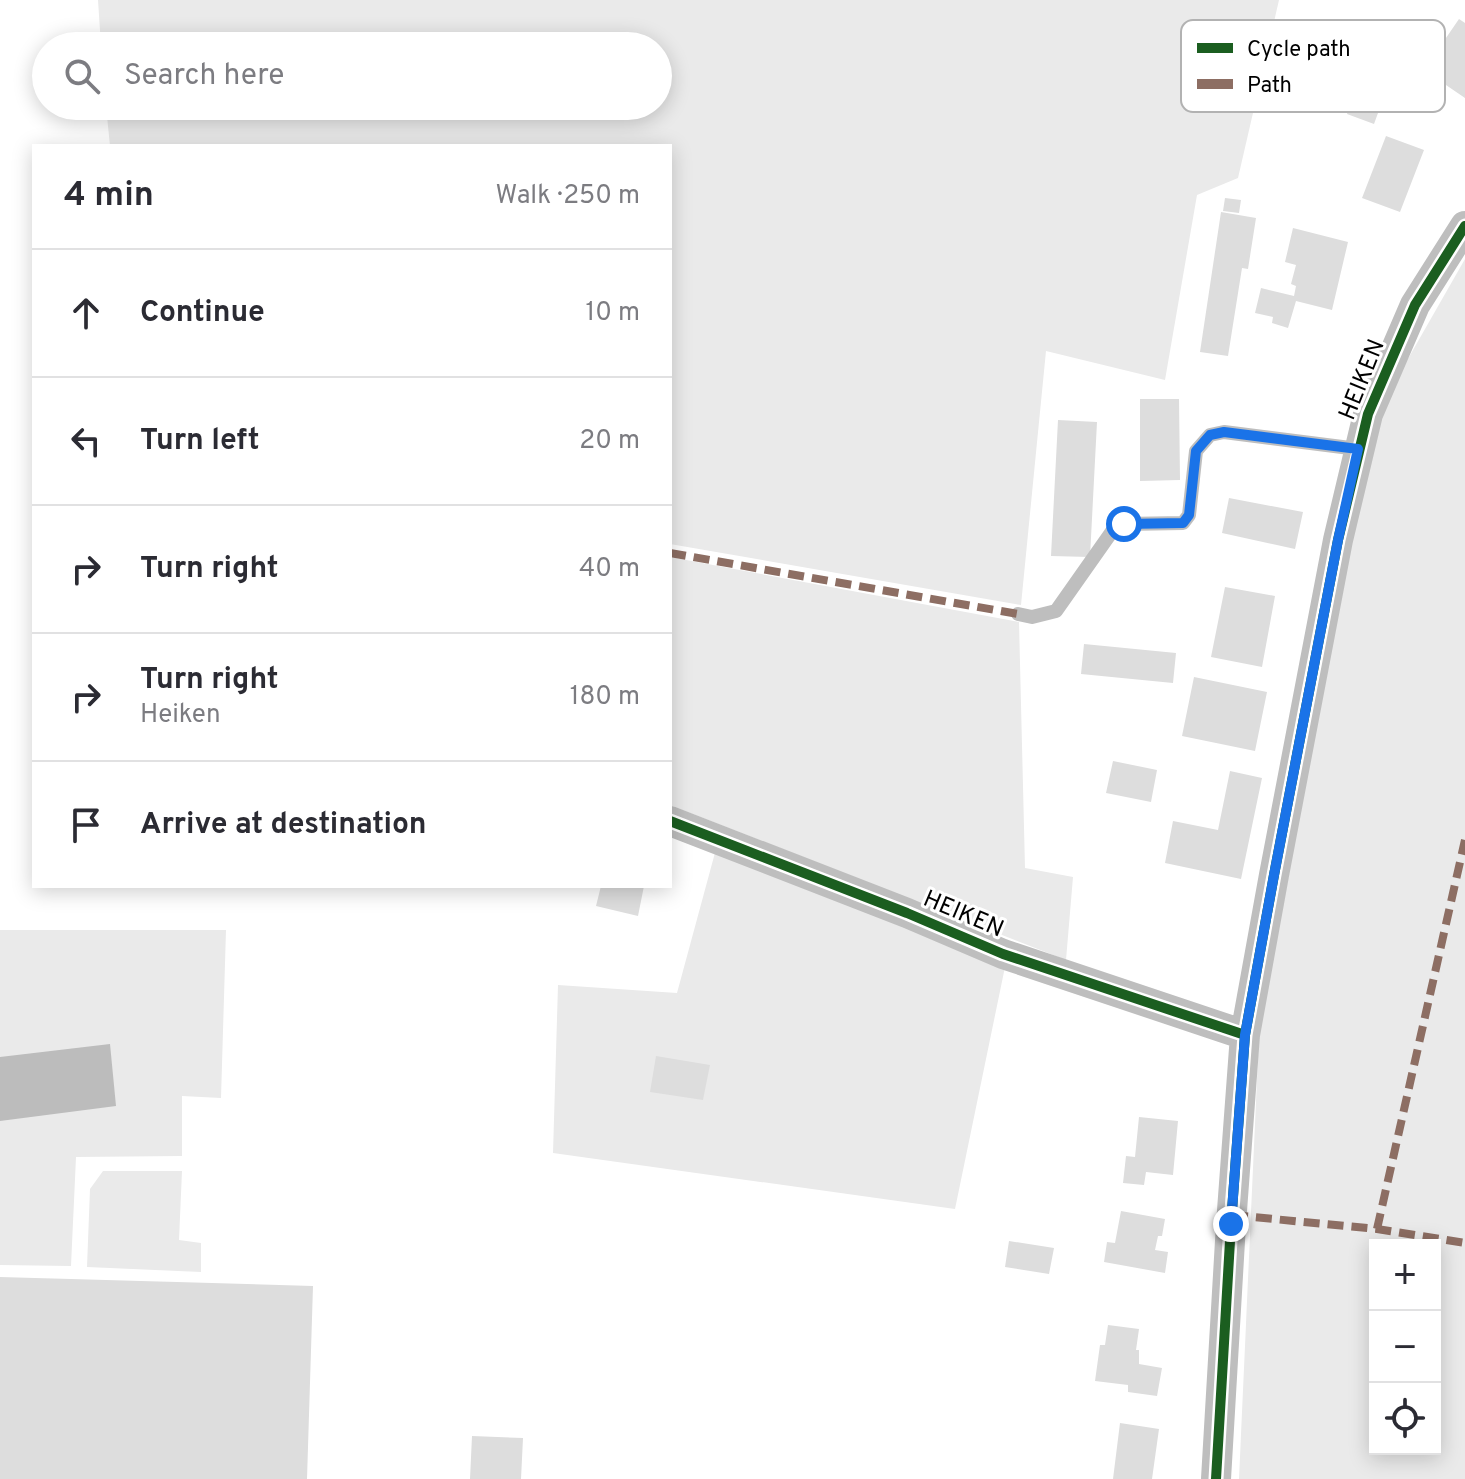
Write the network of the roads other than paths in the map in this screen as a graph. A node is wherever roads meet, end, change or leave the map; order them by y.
1 (1465, 226) edge
2 (1358, 449) junction
3 (1018, 614) dead end
4 (672, 822) edge
5 (1245, 1035) junction
6 (1216, 1479) edge

1 - 2 street, HEIKEN
2 - 3 lane
2 - 5 street, HEIKEN
4 - 5 street, HEIKEN
5 - 6 street, HEIKEN

